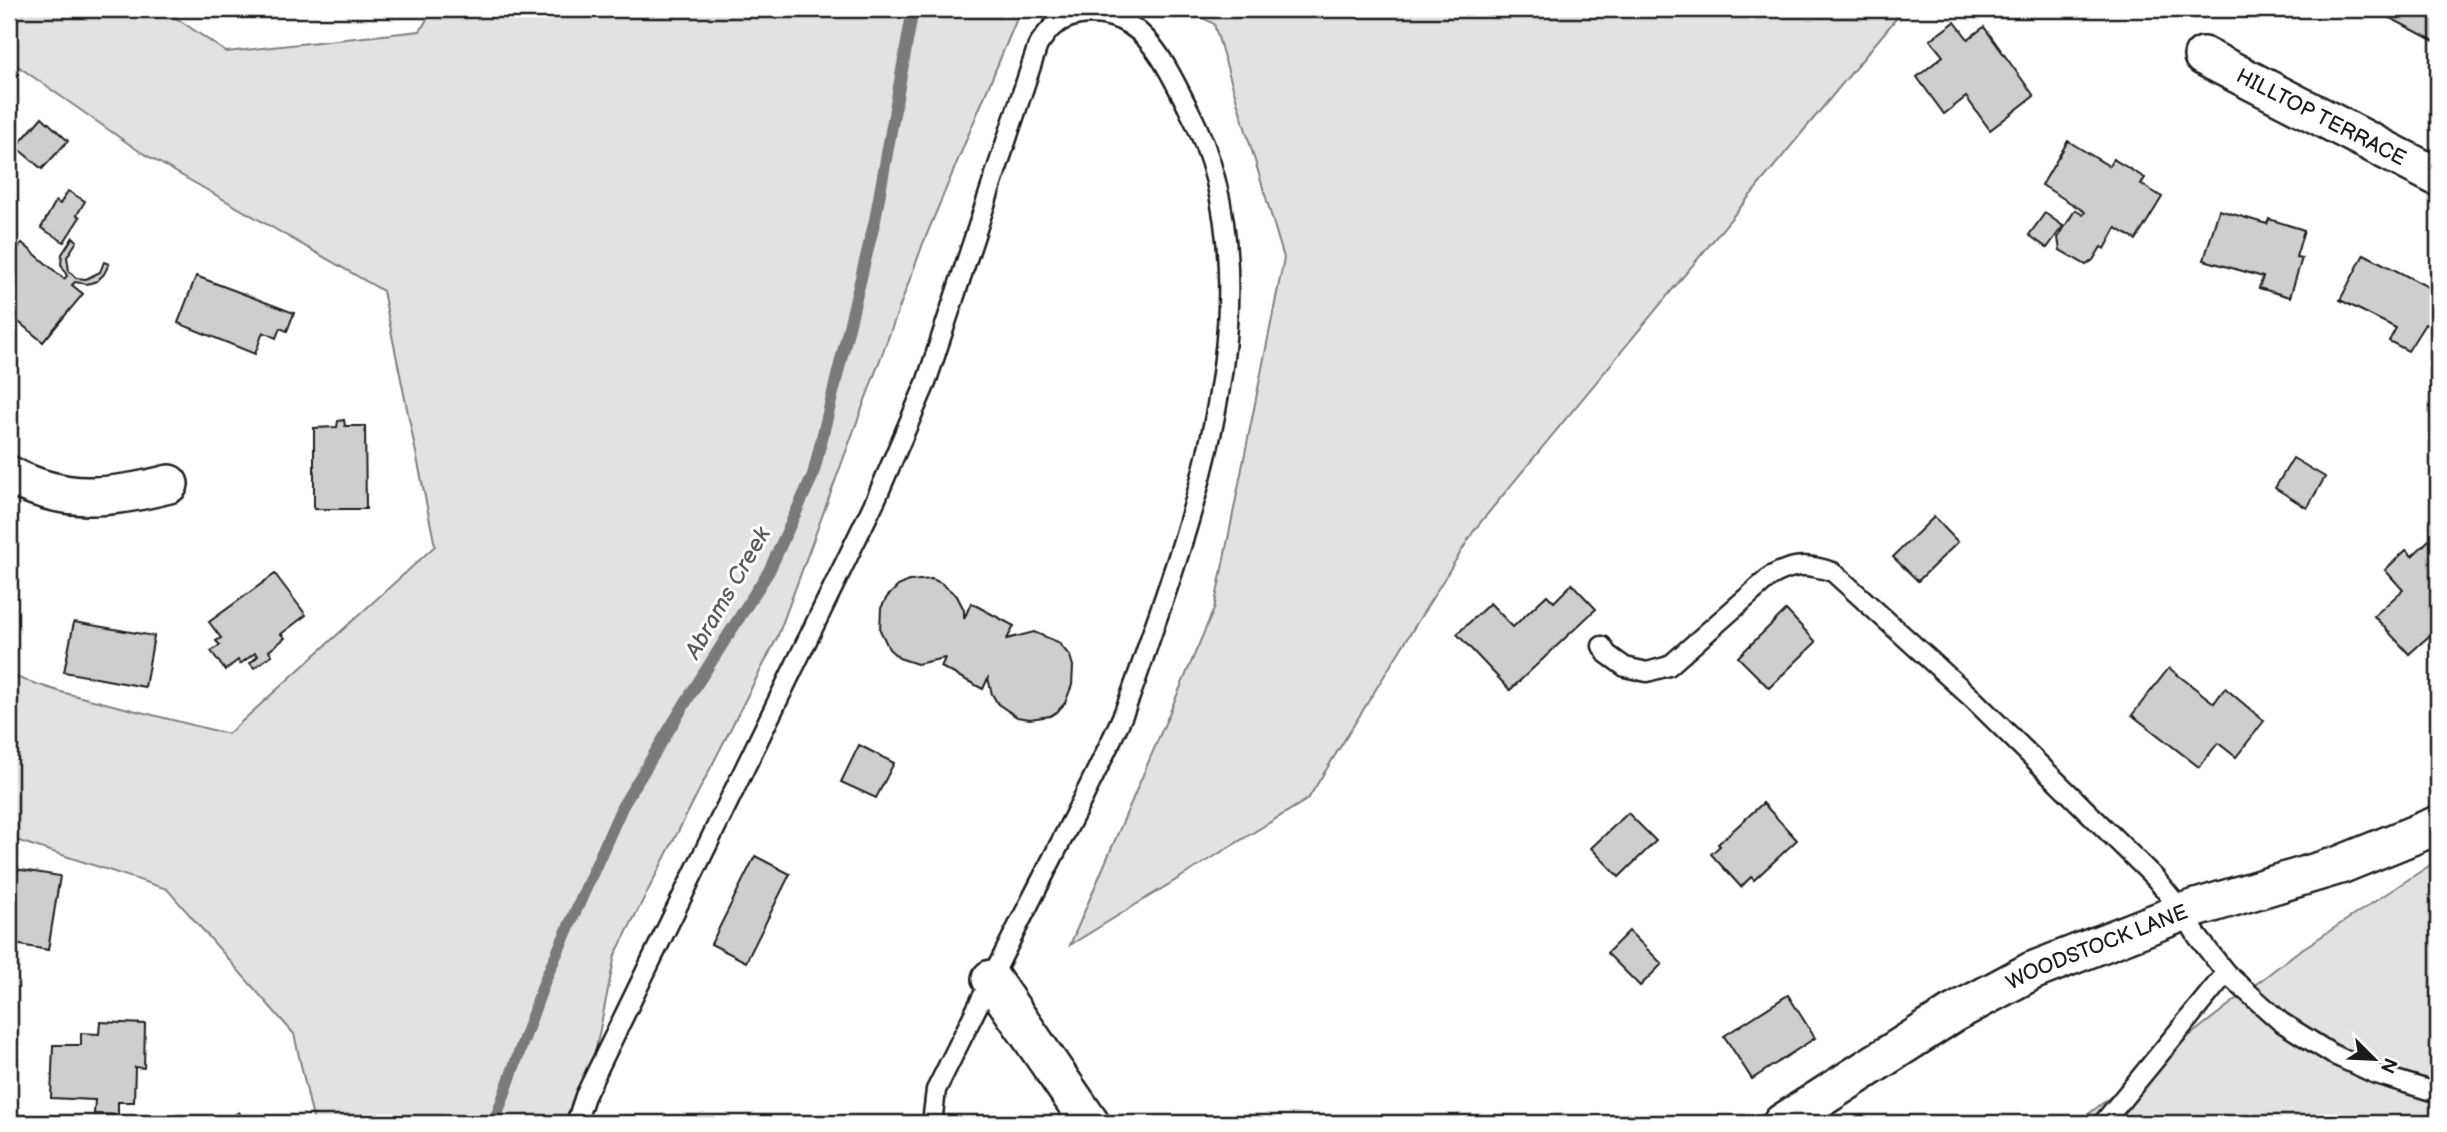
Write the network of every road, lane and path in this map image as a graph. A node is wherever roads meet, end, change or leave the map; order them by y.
1 (2203, 56) dead end
2 (2438, 177) edge
3 (9, 475) edge
4 (169, 484) dead end
5 (1602, 646) dead end
6 (2438, 825) edge
7 (2183, 912) junction
8 (2226, 973) junction
9 (991, 979) junction
10 (2438, 1093) edge
11 (576, 1123) edge
12 (932, 1123) edge
13 (1090, 1123) edge
14 (1782, 1123) edge
15 (2103, 1123) edge

1 - 2 street, HILLTOP TERRACE
3 - 4 street
5 - 7 lane
6 - 7 street, WOODSTOCK LANE
7 - 8 lane
7 - 14 street, WOODSTOCK LANE
8 - 10 lane
8 - 15 lane
9 - 11 lane
9 - 12 lane
9 - 13 street

